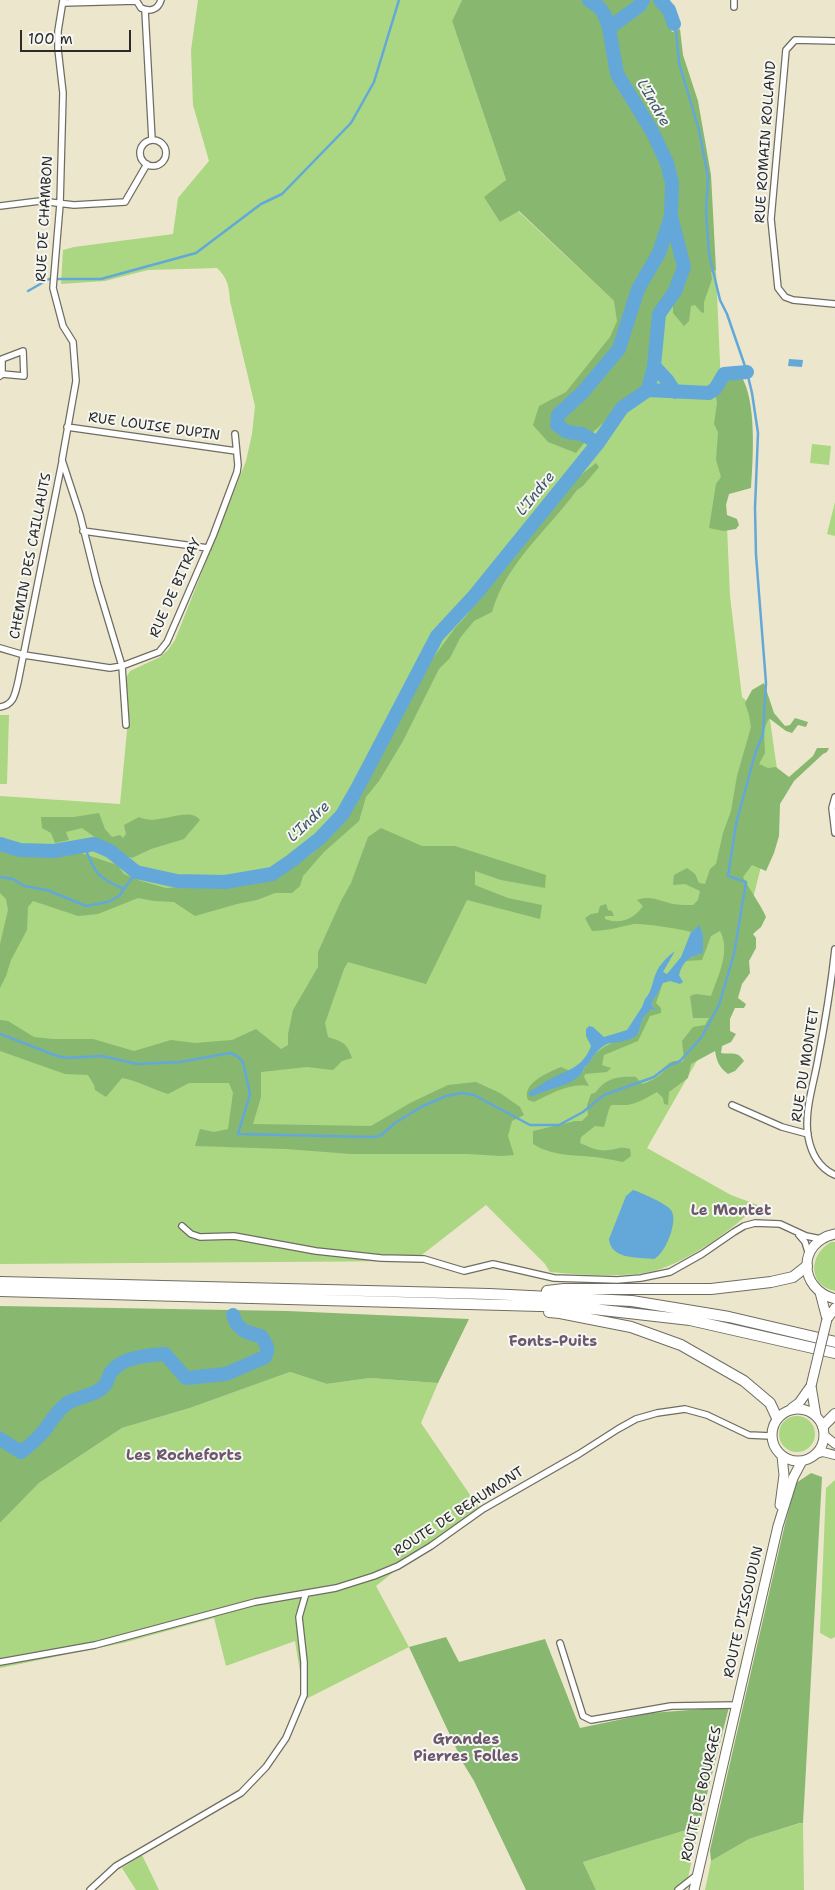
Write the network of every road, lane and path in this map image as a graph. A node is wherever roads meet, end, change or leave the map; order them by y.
1 (136, 0) edge
2 (161, 0) edge
3 (734, 0) edge
4 (63, 1) edge
5 (734, 7) dead end
6 (145, 10) junction
7 (835, 41) edge
8 (152, 140) junction
9 (147, 164) junction
10 (60, 204) junction
11 (0, 206) edge
12 (835, 304) edge
13 (1, 375) edge
14 (68, 427) junction
15 (235, 434) dead end
16 (236, 451) junction
17 (62, 460) junction
18 (84, 531) junction
19 (208, 548) junction
20 (0, 648) edge
21 (24, 655) junction
22 (122, 666) junction
23 (0, 707) edge
24 (126, 725) dead end
25 (835, 797) edge
26 (835, 833) edge
27 (835, 949) edge
28 (732, 1105) dead end
29 (808, 1134) junction
30 (835, 1175) edge
31 (182, 1226) dead end
32 (794, 1230) junction
33 (835, 1234) edge
34 (821, 1239) junction
35 (809, 1255) junction
36 (807, 1266) junction
37 (0, 1282) edge
38 (0, 1292) edge
39 (820, 1292) junction
40 (516, 1294) junction
41 (835, 1298) edge
42 (482, 1304) junction
43 (835, 1308) edge
44 (827, 1320) junction
45 (835, 1342) edge
46 (835, 1353) edge
47 (811, 1386) junction
48 (791, 1409) junction
49 (835, 1414) edge
50 (816, 1416) junction
51 (777, 1418) junction
52 (824, 1430) junction
53 (771, 1436) junction
54 (835, 1444) edge
55 (816, 1454) junction
56 (835, 1455) edge
57 (782, 1456) junction
58 (802, 1461) junction
59 (778, 1526) junction
60 (306, 1593) junction
61 (560, 1643) dead end
62 (0, 1662) edge
63 (737, 1705) junction
64 (697, 1875) junction
65 (90, 1890) edge
66 (678, 1890) edge
67 (694, 1890) edge

1 - 4 street
1 - 6 street
2 - 6 street
3 - 5 street
4 - 10 street, RUE DE CHAMBON
6 - 8 street
7 - 12 street, RUE ROMAIN ROLLAND
8 - 9 street
8 - 9 street
9 - 10 street
10 - 11 street
10 - 14 street, RUE DE CHAMBON
13 - 13 street
14 - 16 street, RUE LOUISE DUPIN
14 - 17 street, RUE DE CHAMBON
15 - 16 street, RUE DE BITRAY
16 - 19 street, RUE DE BITRAY
17 - 18 street, RUE DE CHAMBON
17 - 21 street, CHEMIN DES CAILLAUTS
18 - 19 street
18 - 22 street, RUE DE CHAMBON
19 - 22 street, RUE DE BITRAY
20 - 21 street, RUE DE BITRAY
21 - 22 street, RUE DE BITRAY
21 - 23 street, CHEMIN DES CAILLAUTS
22 - 24 street, RUE DE CHAMBON
25 - 26 street
27 - 29 street, RUE DU MONTET
28 - 29 street
29 - 30 street, RUE DU MONTET
31 - 32 street
32 - 34 street
32 - 35 street
33 - 34 main road
34 - 35 main road
35 - 36 main road
36 - 39 main road
36 - 40 highway
37 - 40 highway
38 - 42 highway
39 - 41 main road
39 - 44 main road
40 - 45 highway
42 - 46 highway
42 - 51 highway
43 - 44 main road
44 - 47 main road, bridge
47 - 48 main road
47 - 50 main road
48 - 50 main road
48 - 51 main road
49 - 52 highway
50 - 52 main road
51 - 53 main road
52 - 54 street
52 - 55 main road
53 - 57 main road
53 - 60 street, ROUTE DE BEAUMONT
55 - 56 street
55 - 58 main road
57 - 58 main road
57 - 59 main road, ROUTE D'ISSOUDUN
58 - 59 main road, ROUTE D'ISSOUDUN
59 - 63 main road, ROUTE D'ISSOUDUN
60 - 62 street, ROUTE DE BEAUMONT
60 - 65 street
61 - 63 street
63 - 64 main road, ROUTE DE BOURGES
64 - 66 street
64 - 67 main road, ROUTE DE BOURGES

